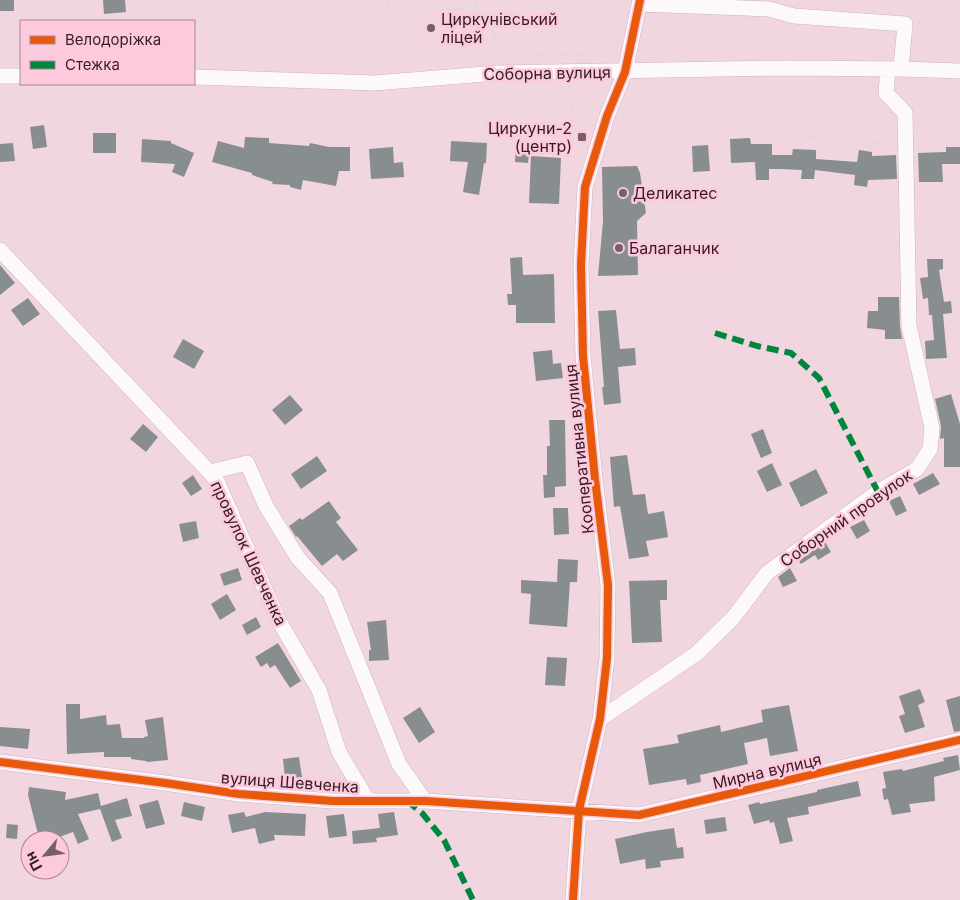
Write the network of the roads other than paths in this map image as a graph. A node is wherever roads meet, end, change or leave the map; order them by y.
1 (636, 1) edge
2 (895, 69) junction
3 (960, 71) edge
4 (625, 72) junction
5 (0, 76) edge
6 (20, 76) edge
7 (195, 77) edge
8 (0, 250) edge
9 (210, 472) junction
10 (600, 719) junction
11 (960, 740) edge
12 (0, 762) edge
13 (368, 801) junction
14 (425, 801) junction
15 (579, 810) junction
16 (573, 900) edge

1 - 2 street, Соборний провулок
1 - 4 street, Кооперативна вулиця
2 - 3 street, Соборна вулиця
2 - 4 street, Соборна вулиця
2 - 10 street, Соборний провулок
4 - 7 street, Соборна вулиця
4 - 10 street, Кооперативна вулиця
5 - 6 street
8 - 9 street, провулок Шевченка
9 - 13 street, провулок Шевченка
9 - 14 street
10 - 15 street, Кооперативна вулиця
11 - 15 street, Мирна вулиця
12 - 13 street, вулиця Шевченка
13 - 14 street, вулиця Шевченка
14 - 15 street, вулиця Шевченка
15 - 16 street, Кооперативна вулиця

